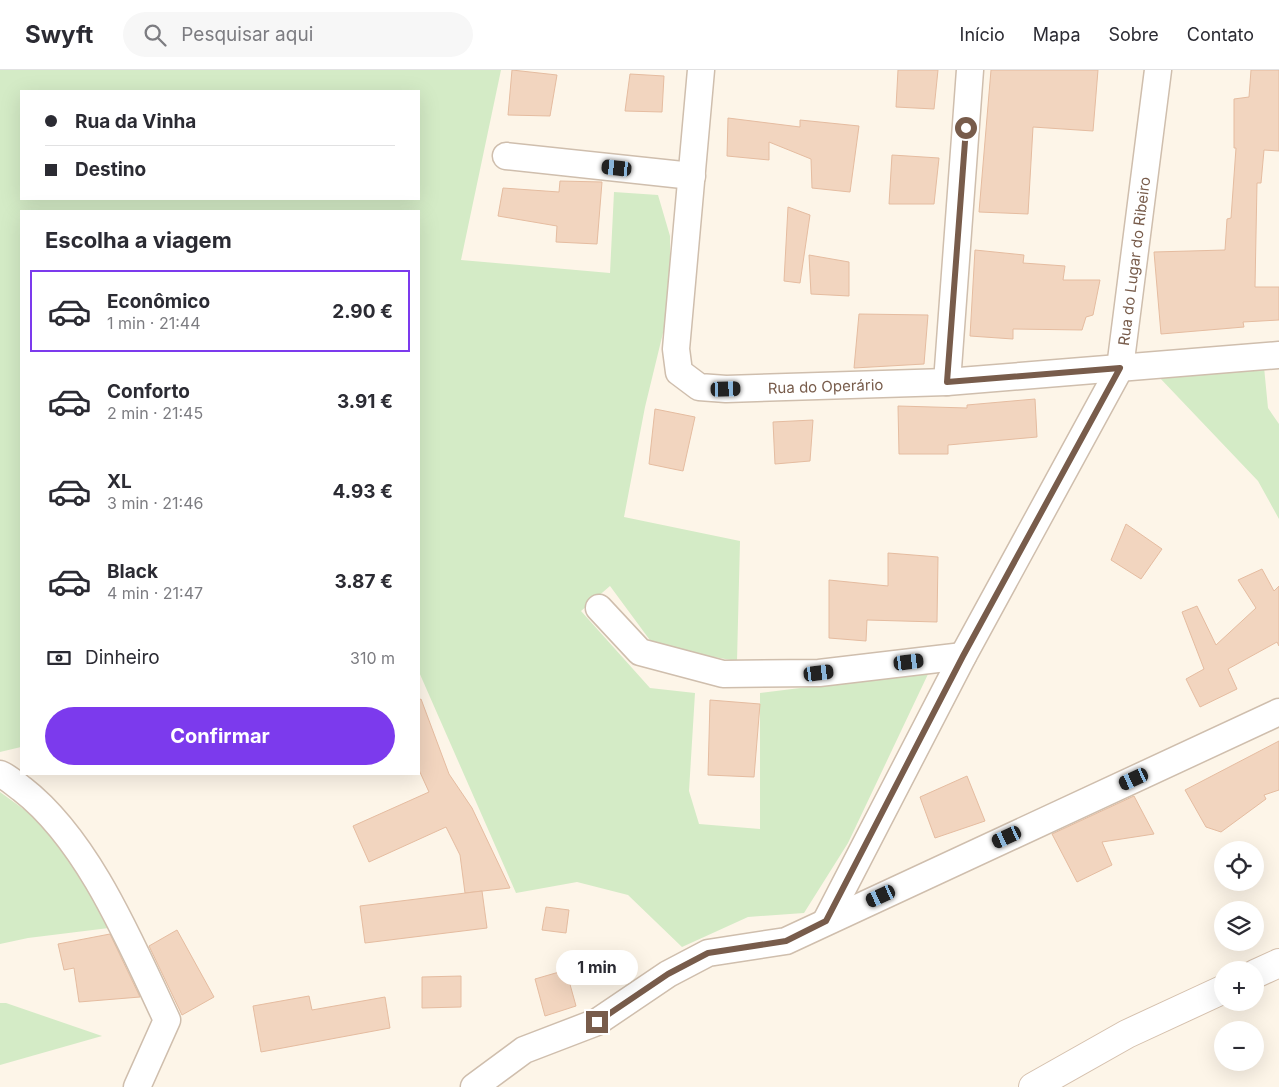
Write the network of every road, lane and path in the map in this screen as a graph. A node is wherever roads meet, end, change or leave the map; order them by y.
1 (701, 70) edge
2 (970, 70) edge
3 (1158, 70) edge
4 (506, 156) dead end
5 (692, 176) junction
6 (1279, 355) edge
7 (1120, 368) junction
8 (947, 382) junction
9 (599, 608) dead end
10 (963, 656) junction
11 (1279, 712) edge
12 (0, 774) edge
13 (826, 921) junction
14 (1279, 963) edge
15 (1264, 970) edge
16 (1214, 994) edge
17 (137, 1087) edge
18 (474, 1087) edge
19 (1033, 1087) edge

1 - 5 street, Rua do Operário
2 - 8 street
3 - 7 street, Rua do Lugar do Ribeiro
4 - 5 street
5 - 8 street, Rua do Operário
6 - 7 street, Rua do Operário
7 - 8 street, Rua do Operário
7 - 10 street, Rua do Lugar do Ribeiro
9 - 10 street
10 - 13 street, Rua do Lugar do Ribeiro
11 - 13 street
12 - 17 street
13 - 18 street
14 - 15 main road
16 - 19 main road

